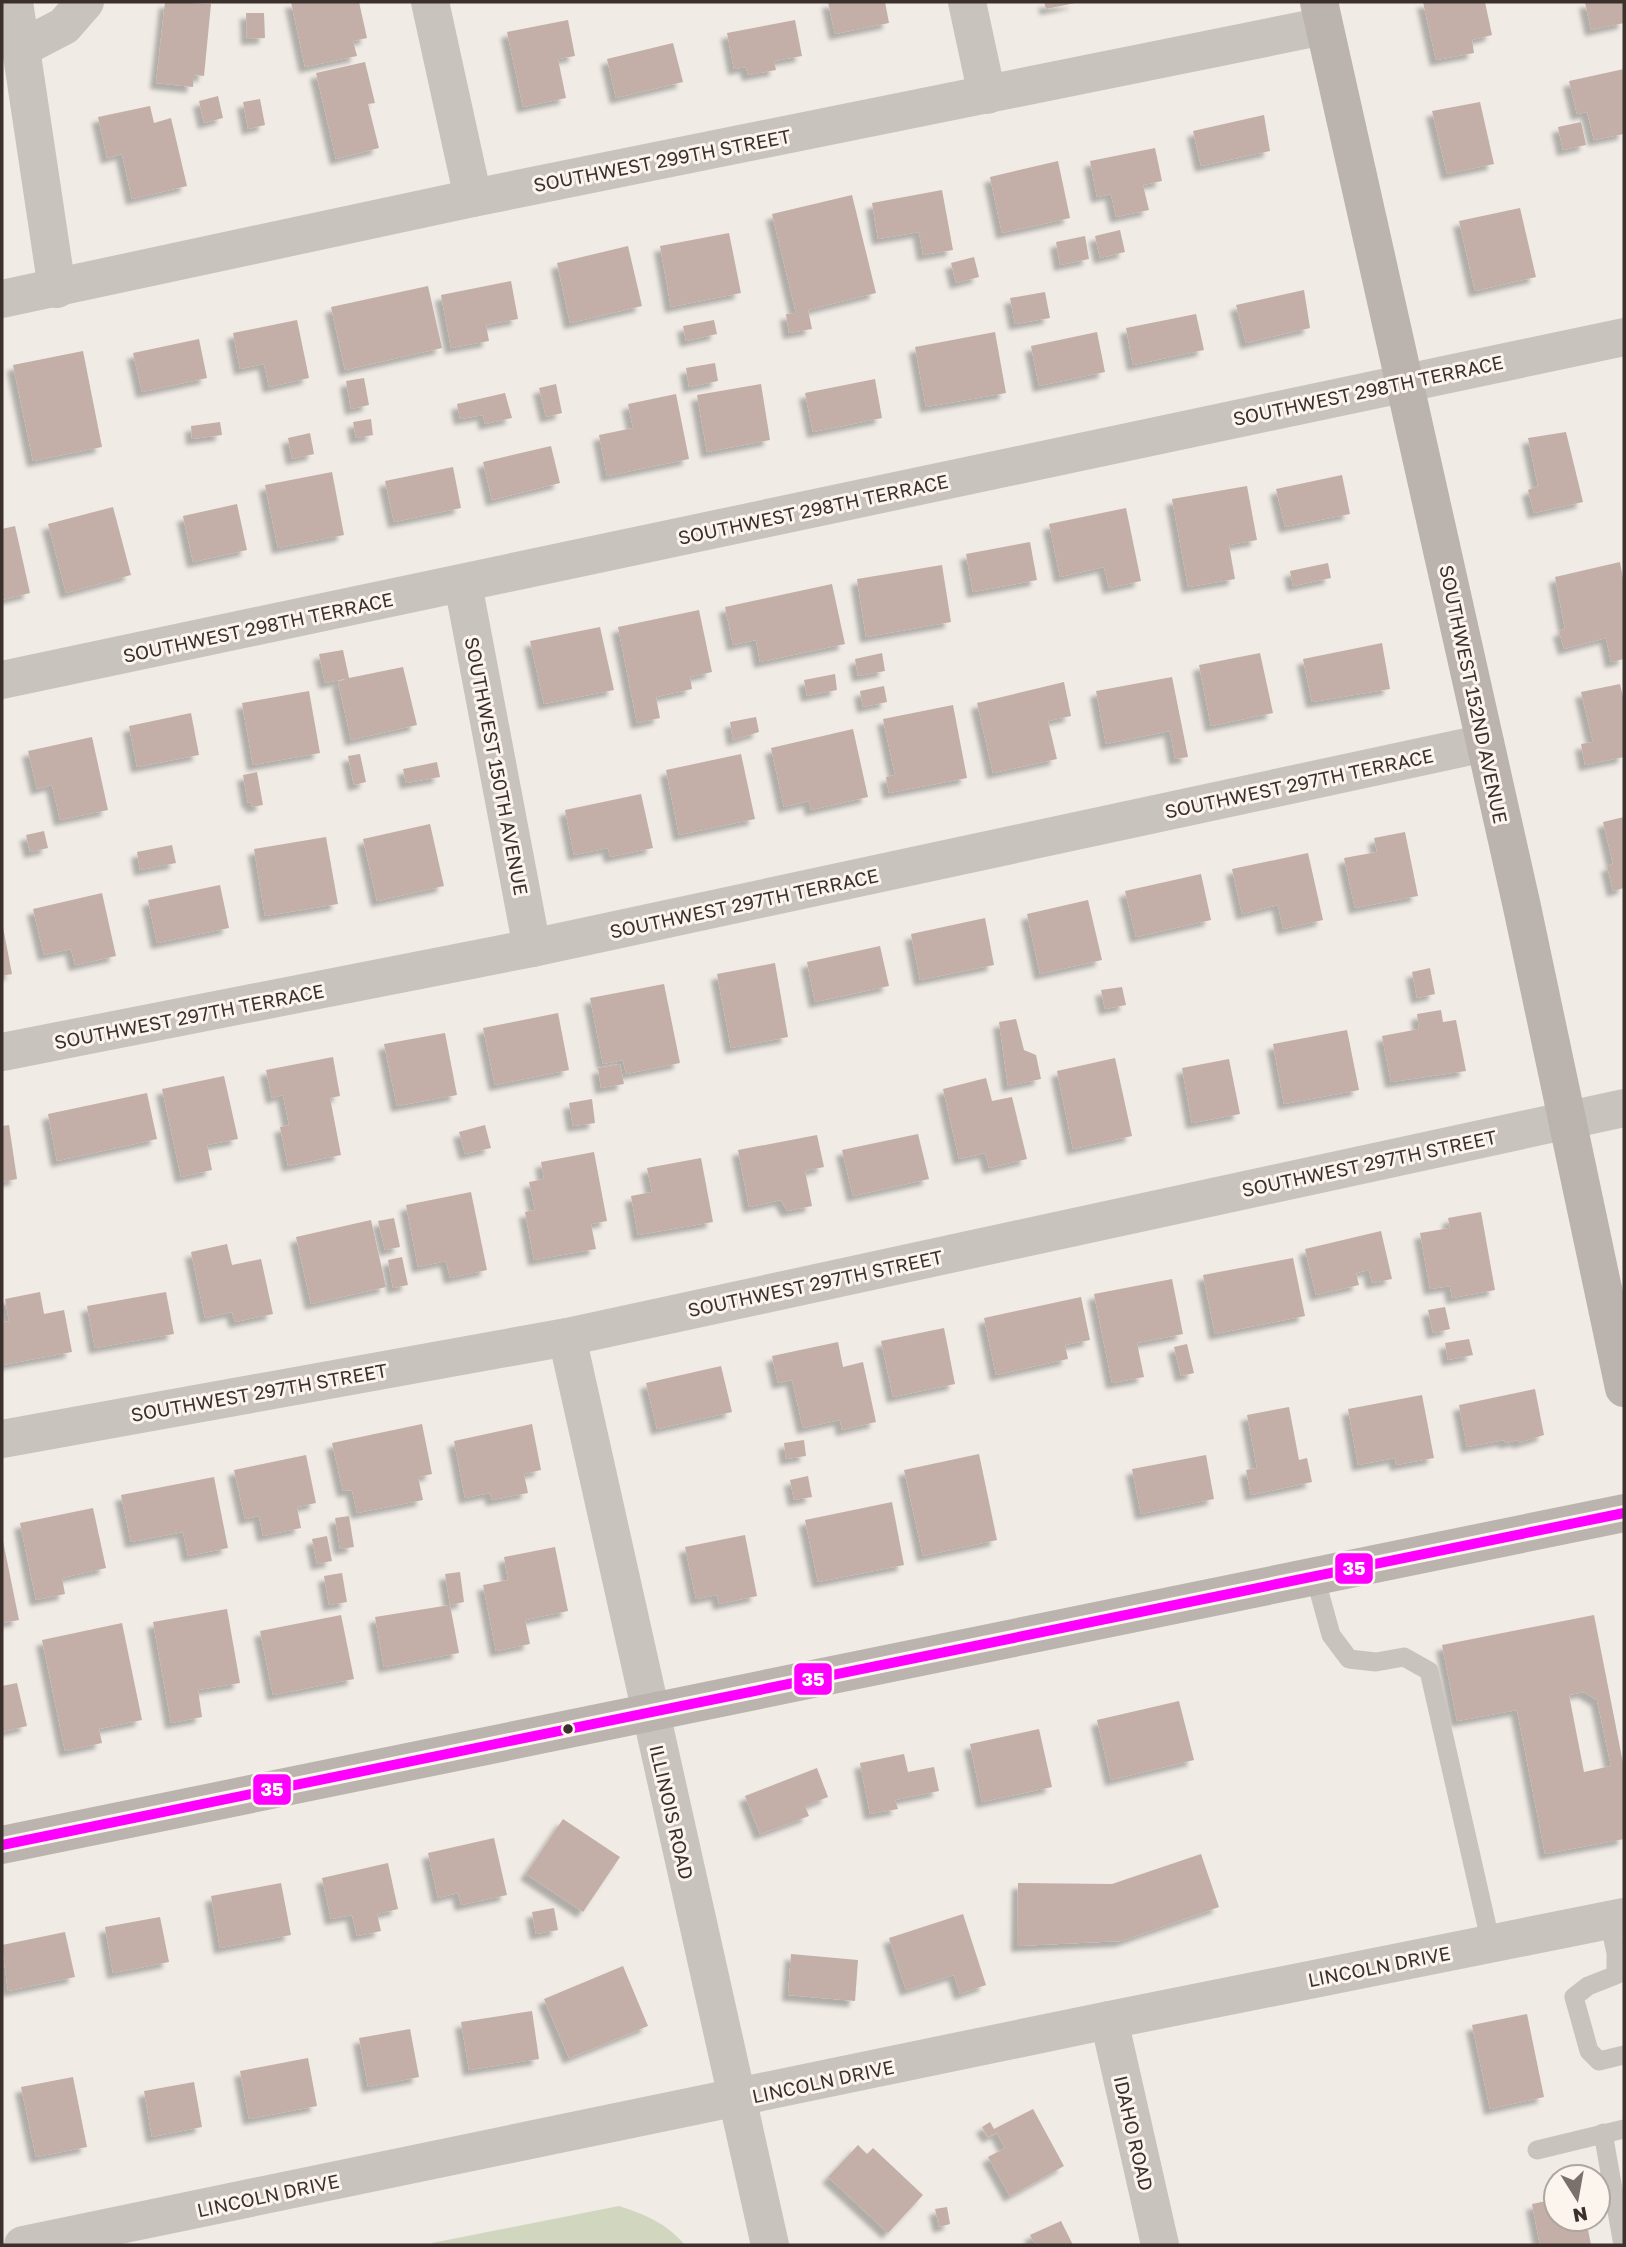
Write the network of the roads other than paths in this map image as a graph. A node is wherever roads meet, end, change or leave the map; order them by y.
1 (14, 2) edge
2 (85, 2) edge
3 (430, 2) edge
4 (967, 2) edge
5 (1321, 14) edge
6 (20, 49) junction
7 (987, 95) junction
8 (473, 198) junction
9 (57, 289) junction
10 (2, 299) edge
11 (1624, 337) edge
12 (1406, 382) junction
13 (463, 584) junction
14 (2, 680) edge
15 (1485, 743) junction
16 (532, 948) junction
17 (2, 1052) edge
18 (1624, 1108) edge
19 (1567, 1121) junction
20 (567, 1337) junction
21 (1624, 1388) edge
22 (2, 1439) edge
23 (1624, 1513) edge
24 (1315, 1577) junction
25 (650, 1713) junction
26 (2, 1845) edge
27 (1617, 1919) edge
28 (1492, 1944) junction
29 (1109, 2020) junction
30 (1624, 2055) edge
31 (738, 2099) junction
32 (1624, 2129) edge
33 (1603, 2133) junction
34 (1537, 2150) dead end
35 (23, 2245) edge
36 (770, 2245) edge
37 (1160, 2245) edge
38 (1623, 2245) edge

1 - 6 street
2 - 6 street
3 - 8 street
4 - 7 street
5 - 7 street, SOUTHWEST 299TH STREET
5 - 12 street, SOUTHWEST 152ND AVENUE
6 - 9 street
7 - 8 street, SOUTHWEST 299TH STREET
8 - 9 street, SOUTHWEST 299TH STREET
9 - 10 street, SOUTHWEST 299TH STREET
11 - 12 street, SOUTHWEST 298TH TERRACE
12 - 13 street, SOUTHWEST 298TH TERRACE
12 - 15 street, SOUTHWEST 152ND AVENUE
13 - 14 street, SOUTHWEST 298TH TERRACE
13 - 16 street, SOUTHWEST 150TH AVENUE
15 - 16 street, SOUTHWEST 297TH TERRACE
15 - 19 street, SOUTHWEST 152ND AVENUE
16 - 17 street, SOUTHWEST 297TH TERRACE
18 - 19 street, SOUTHWEST 297TH STREET
19 - 20 street, SOUTHWEST 297TH STREET
19 - 21 street, SOUTHWEST 152ND AVENUE
20 - 22 street, SOUTHWEST 297TH STREET
20 - 25 street, ILLINOIS ROAD
23 - 24 street
24 - 25 street
24 - 28 lane
25 - 26 street
25 - 31 street, ILLINOIS ROAD
27 - 28 street, LINCOLN DRIVE
27 - 30 lane
28 - 29 street, LINCOLN DRIVE
29 - 31 street, LINCOLN DRIVE
29 - 37 street, IDAHO ROAD
31 - 35 street, LINCOLN DRIVE
31 - 36 street, ILLINOIS ROAD
32 - 33 lane
33 - 34 lane
33 - 38 lane

